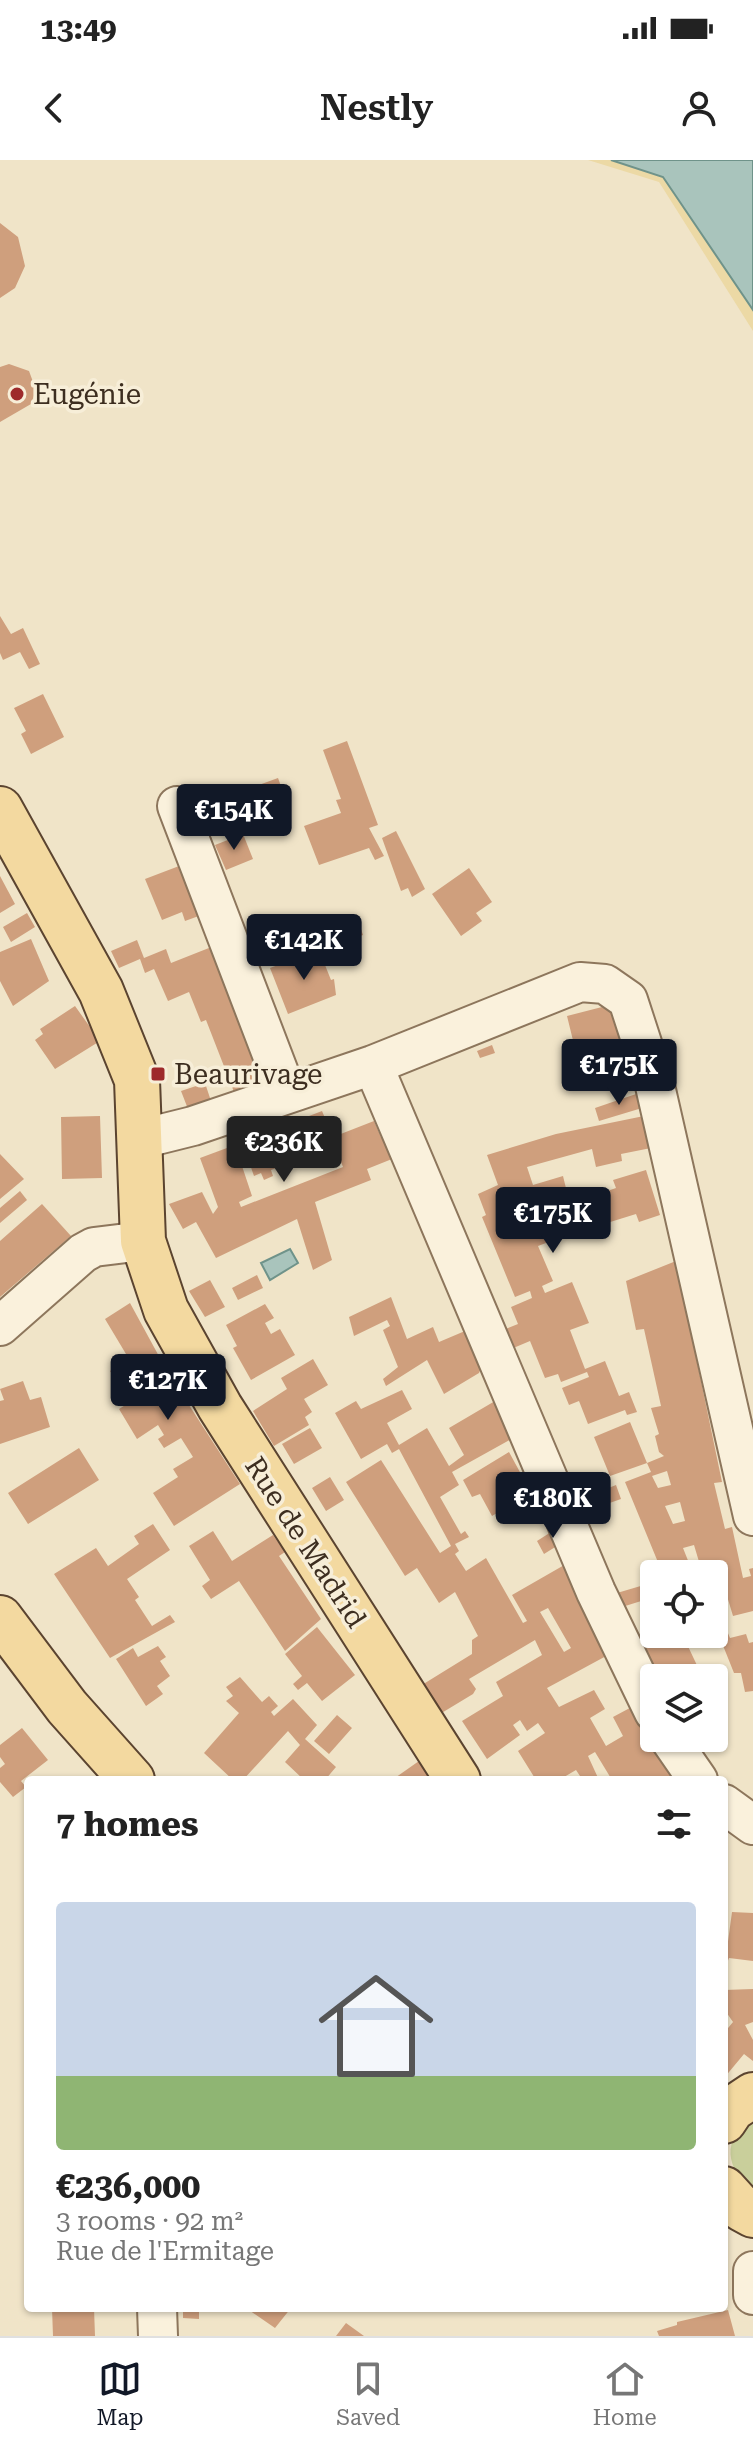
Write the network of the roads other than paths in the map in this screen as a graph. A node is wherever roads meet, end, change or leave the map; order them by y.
1 (177, 806) dead end
2 (0, 809) edge
3 (373, 1065) junction
4 (286, 1091) junction
5 (141, 1139) junction
6 (143, 1241) junction
7 (0, 1326) edge
8 (753, 1516) edge
9 (0, 1618) edge
10 (640, 1683) edge
11 (679, 1752) edge
12 (128, 1776) edge
13 (455, 1776) edge
14 (695, 1776) edge
15 (728, 1807) edge
16 (753, 1825) edge
17 (728, 2193) edge
18 (753, 2215) edge
19 (753, 2271) edge
20 (753, 2295) edge
21 (157, 2312) edge
22 (158, 2336) edge

1 - 4 street
2 - 5 main road, Rue de Madrid
3 - 4 street
3 - 8 street
3 - 10 street
4 - 5 street
5 - 6 main road, Rue de Madrid
6 - 7 street
6 - 13 main road, Rue de Madrid
9 - 12 main road
11 - 14 street
15 - 16 street
17 - 18 main road
19 - 20 street
21 - 22 street

